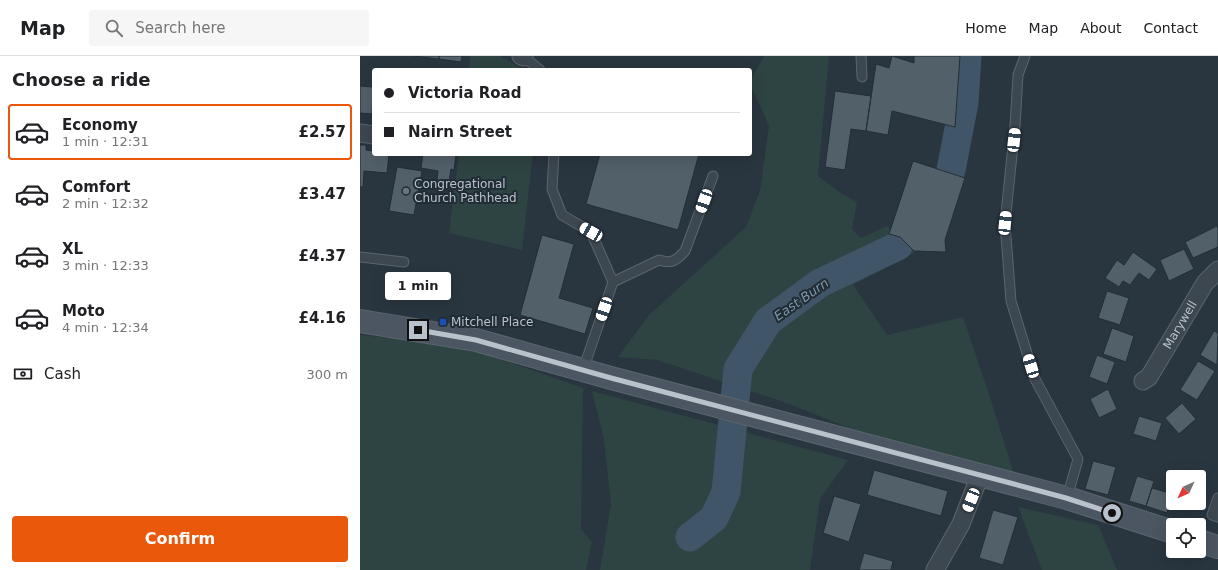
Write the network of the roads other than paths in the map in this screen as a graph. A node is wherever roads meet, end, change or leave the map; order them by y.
1 (861, 56) edge
2 (1024, 56) edge
3 (523, 57) edge
4 (537, 68) edge
5 (862, 77) dead end
6 (360, 133) edge
7 (372, 135) edge
8 (554, 156) edge
9 (713, 176) dead end
10 (360, 257) edge
11 (404, 262) dead end
12 (1218, 270) edge
13 (613, 282) junction
14 (360, 321) edge
15 (583, 370) junction
16 (1143, 381) dead end
17 (980, 475) junction
18 (1061, 497) junction
19 (1218, 498) edge
20 (1218, 517) edge
21 (1166, 530) edge
22 (1206, 543) edge
23 (1218, 547) edge
24 (935, 570) edge

1 - 5 lane
2 - 18 lane
3 - 4 lane
6 - 7 street
8 - 13 lane
9 - 13 lane
10 - 11 lane
12 - 16 street, Marywell
13 - 15 lane
14 - 15 main road
15 - 17 main road
17 - 18 main road
17 - 24 street
18 - 21 main road
19 - 20 lane
22 - 23 main road

